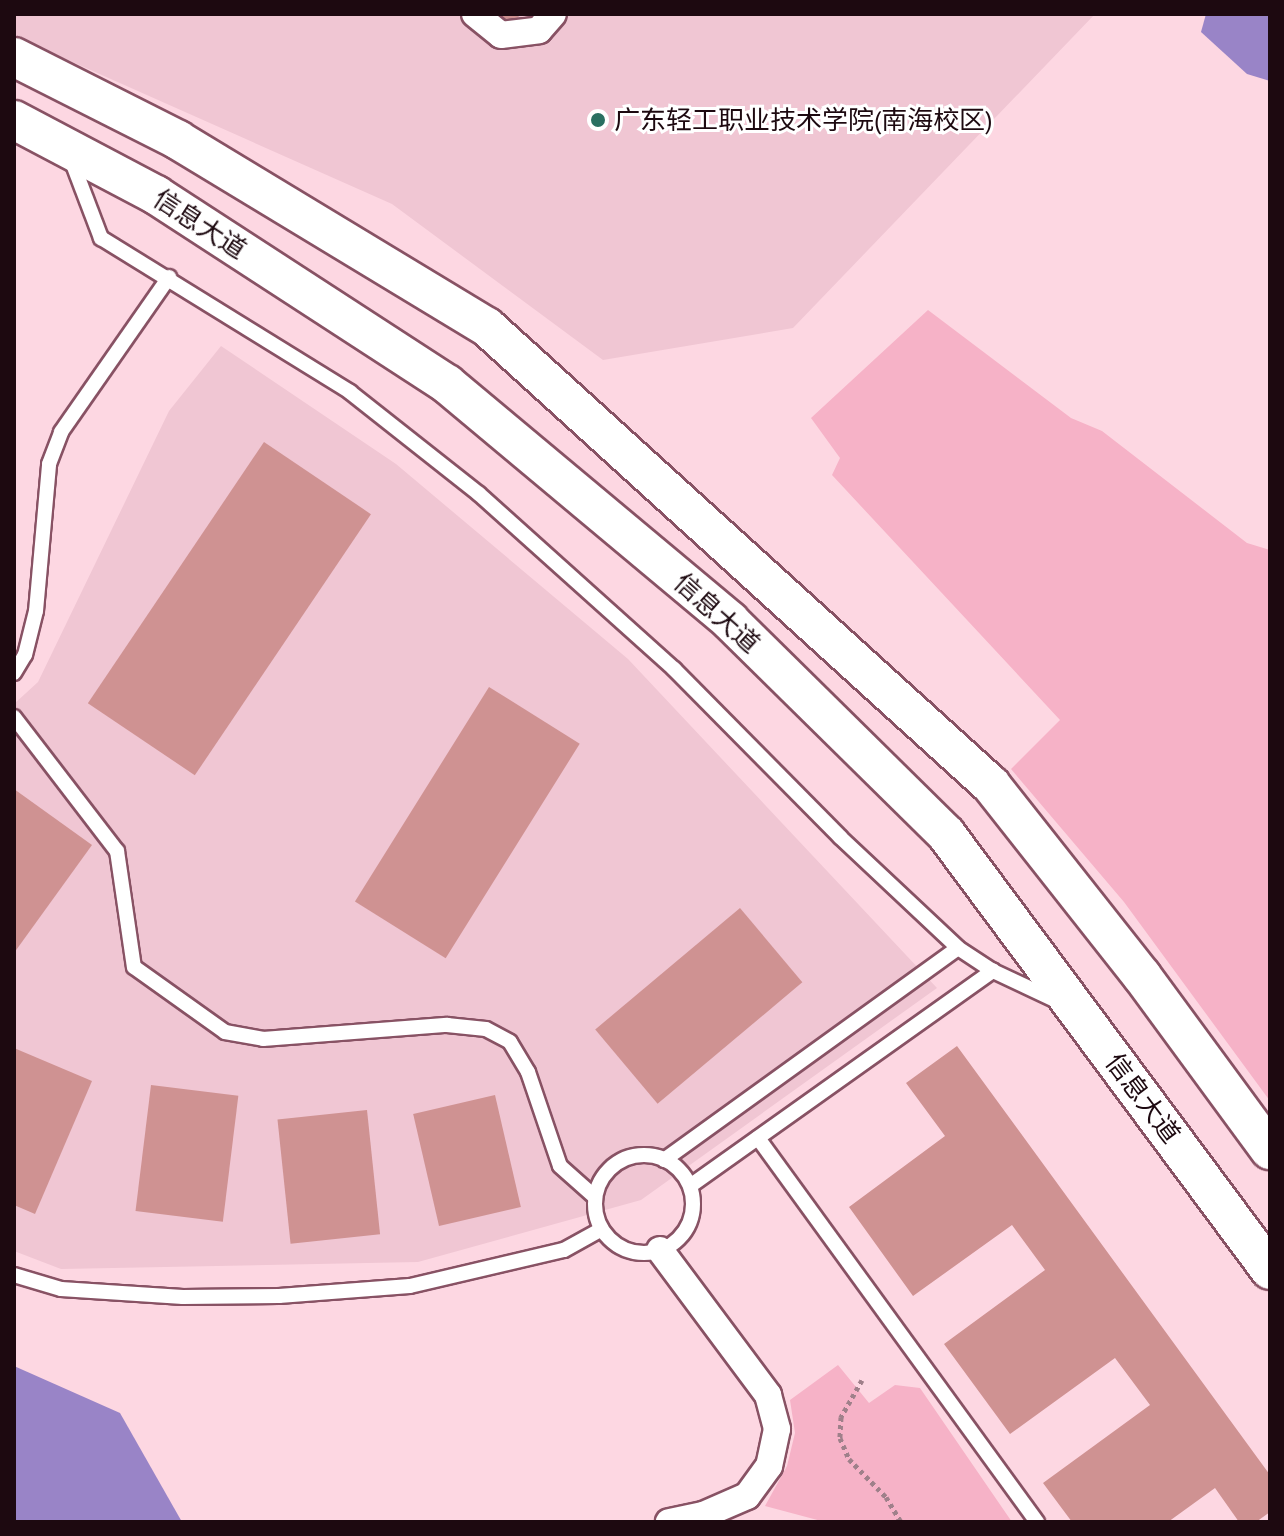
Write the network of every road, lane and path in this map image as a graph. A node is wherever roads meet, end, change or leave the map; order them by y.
1 (475, 14) edge
2 (553, 14) edge
3 (14, 57) edge
4 (14, 120) edge
5 (67, 147) junction
6 (169, 277) junction
7 (14, 673) edge
8 (14, 717) edge
9 (958, 948) junction
10 (993, 971) junction
11 (1077, 1011) junction
12 (758, 1138) junction
13 (1270, 1150) edge
14 (664, 1160) junction
15 (690, 1186) junction
16 (595, 1197) junction
17 (602, 1229) junction
18 (660, 1250) junction
19 (1270, 1270) edge
20 (14, 1275) edge
21 (862, 1380) dead end
22 (669, 1522) edge
23 (901, 1522) edge
24 (1037, 1522) edge

1 - 2 street
3 - 13 main road
4 - 5 main road, 信息大道
5 - 6 lane
5 - 11 main road, 信息大道
6 - 7 lane
6 - 9 lane
8 - 16 lane
9 - 10 lane
9 - 14 lane
10 - 11 lane
10 - 12 lane
11 - 19 main road, 信息大道
12 - 15 lane
12 - 24 lane
14 - 15 lane
14 - 16 lane
15 - 18 lane
16 - 17 lane
17 - 18 lane
17 - 20 lane
18 - 22 street
21 - 23 path

